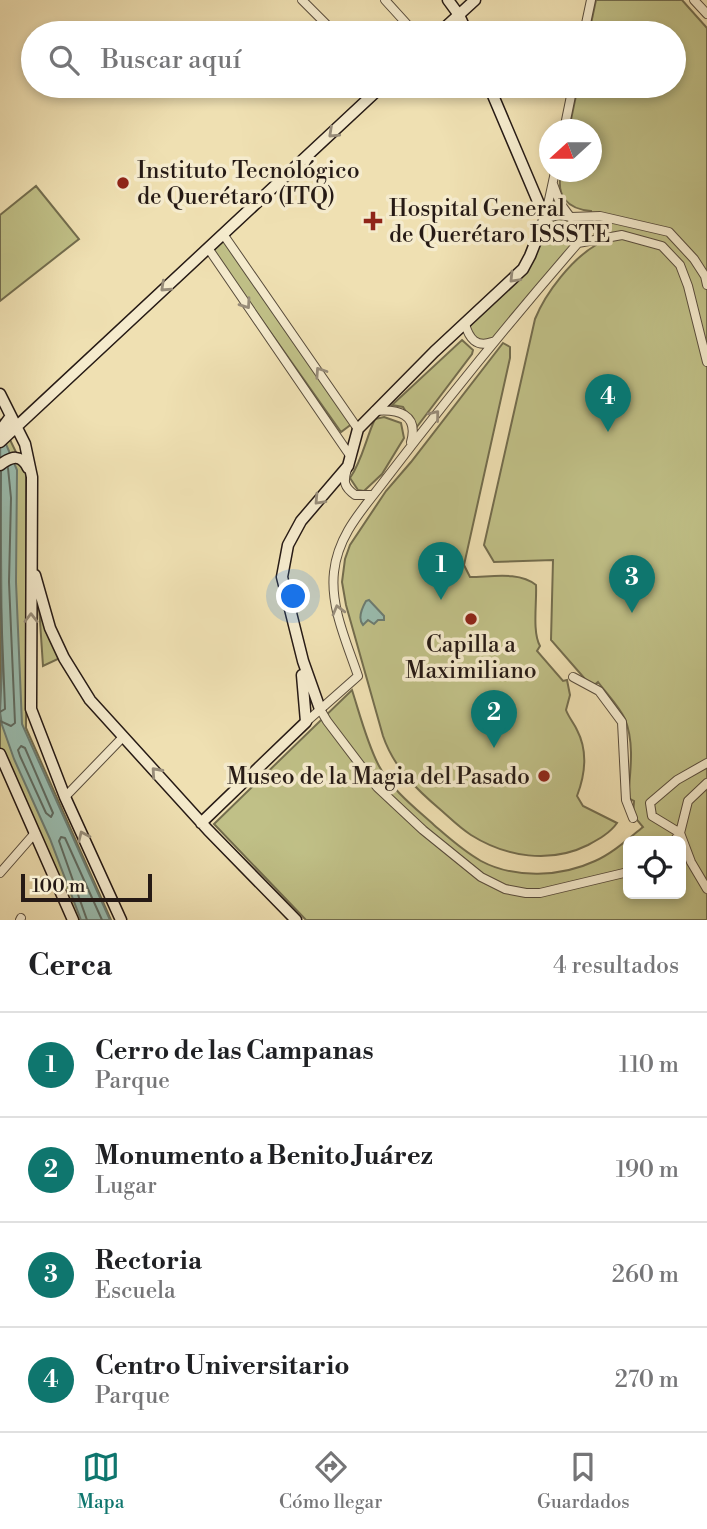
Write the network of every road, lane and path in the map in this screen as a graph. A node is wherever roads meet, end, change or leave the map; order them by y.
1 (302, 0) edge
2 (385, 0) edge
3 (448, 0) edge
4 (475, 0) edge
5 (591, 0) edge
6 (694, 0) edge
7 (707, 14) edge
8 (459, 15) junction
9 (323, 21) edge
10 (404, 21) edge
11 (452, 21) edge
12 (462, 21) edge
13 (587, 21) edge
14 (369, 98) edge
15 (494, 98) edge
16 (571, 98) edge
17 (566, 119) edge
18 (553, 184) joint
19 (545, 218) junction
20 (571, 218) junction
21 (623, 221) junction
22 (223, 234) junction
23 (622, 235) junction
24 (578, 243) junction
25 (208, 248) junction
26 (707, 285) edge
27 (465, 324) junction
28 (494, 341) junction
29 (707, 362) edge
30 (0, 394) edge
31 (375, 411) junction
32 (13, 421) junction
33 (358, 429) junction
34 (2, 435) edge
35 (410, 445) junction
36 (350, 462) junction
37 (0, 465) edge
38 (32, 477) junction
39 (373, 495) junction
40 (31, 555) junction
41 (303, 661) junction
42 (573, 677) dead end
43 (320, 709) junction
44 (306, 722) junction
45 (123, 737) junction
46 (0, 754) edge
47 (707, 763) edge
48 (707, 783) edge
49 (65, 797) junction
50 (633, 818) dead end
51 (201, 823) junction
52 (35, 833) junction
53 (681, 833) junction
54 (678, 836) edge
55 (0, 873) edge
56 (623, 873) edge
57 (707, 889) edge
58 (73, 920) edge
59 (121, 920) edge
60 (296, 920) edge

1 - 9 street
2 - 10 street
3 - 8 street
4 - 8 street
5 - 13 street
6 - 7 street
8 - 11 street
8 - 12 street
14 -> 22 street
15 - 19 street
16 - 17 street
18 - 19 street
18 - 20 street
19 - 20 street
19 -> 27 street
20 - 21 street
20 - 24 street
21 - 23 street
21 - 26 street
22 - 25 street
33 -> 22 street
23 - 24 street
23 - 29 street
24 - 28 street
25 -> 32 street
25 -> 36 street
27 - 28 street
27 - 31 street
35 -> 28 street
30 - 32 street
31 - 33 street
31 - 35 street
32 - 34 street
32 - 38 street
33 - 36 street
35 - 39 street
36 - 39 street
36 -> 41 street
37 - 38 street
38 - 40 street
43 -> 39 street
40 - 45 street
49 -> 40 street
41 - 43 street
41 - 44 street
42 - 50 street
43 - 44 street
43 - 56 street
44 - 51 street
45 - 49 street
51 -> 45 street
46 - 52 street
47 - 53 street
48 - 53 street
59 -> 49 street
51 - 60 street
52 - 55 street
52 - 58 street
53 - 54 street
53 - 57 street

